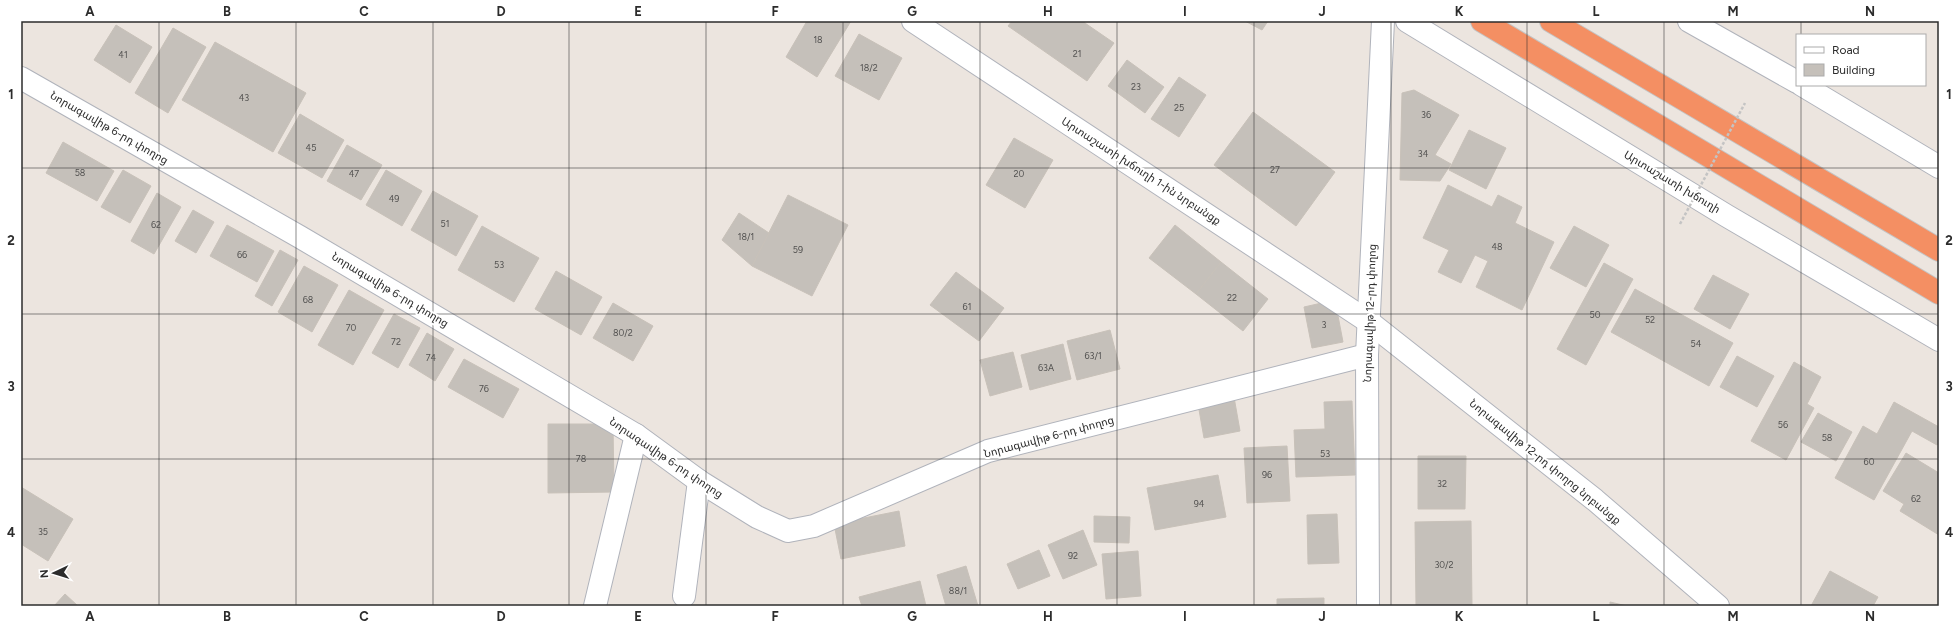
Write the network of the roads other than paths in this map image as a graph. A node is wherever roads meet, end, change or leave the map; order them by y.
1 (913, 21) edge
2 (1383, 21) edge
3 (1407, 21) edge
4 (1482, 21) edge
5 (1551, 21) edge
6 (1689, 21) edge
7 (21, 78) edge
8 (1796, 81) edge
9 (1804, 86) edge
10 (1939, 167) edge
11 (1939, 250) edge
12 (1939, 293) edge
13 (1369, 322) junction
14 (1939, 340) edge
15 (1368, 355) junction
16 (636, 435) junction
17 (699, 482) junction
18 (684, 596) dead end
19 (595, 606) edge
20 (1368, 606) edge
21 (1718, 606) edge

1 - 13 street, Արտաշատի խճուղի 1-ին նրբանցք
2 - 13 street, Նորագավիթ 12-րդ փողոց
3 - 14 street, Արտաշատի խճուղի
4 - 12 highway
5 - 11 highway
6 - 8 street
7 - 16 street, Նորագավիթ 6-րդ փողոց
9 - 10 street
13 - 15 street, Նորագավիթ 12-րդ փողոց
13 - 21 street, Նորագավիթ 12-րդ փողոց նրբանցք
15 - 17 street, Նորագավիթ 6-րդ փողոց
15 - 20 street, Նորագավիթ 12-րդ փողոց
16 - 17 street, Նորագավիթ 6-րդ փողոց
16 - 19 street
17 - 18 street

